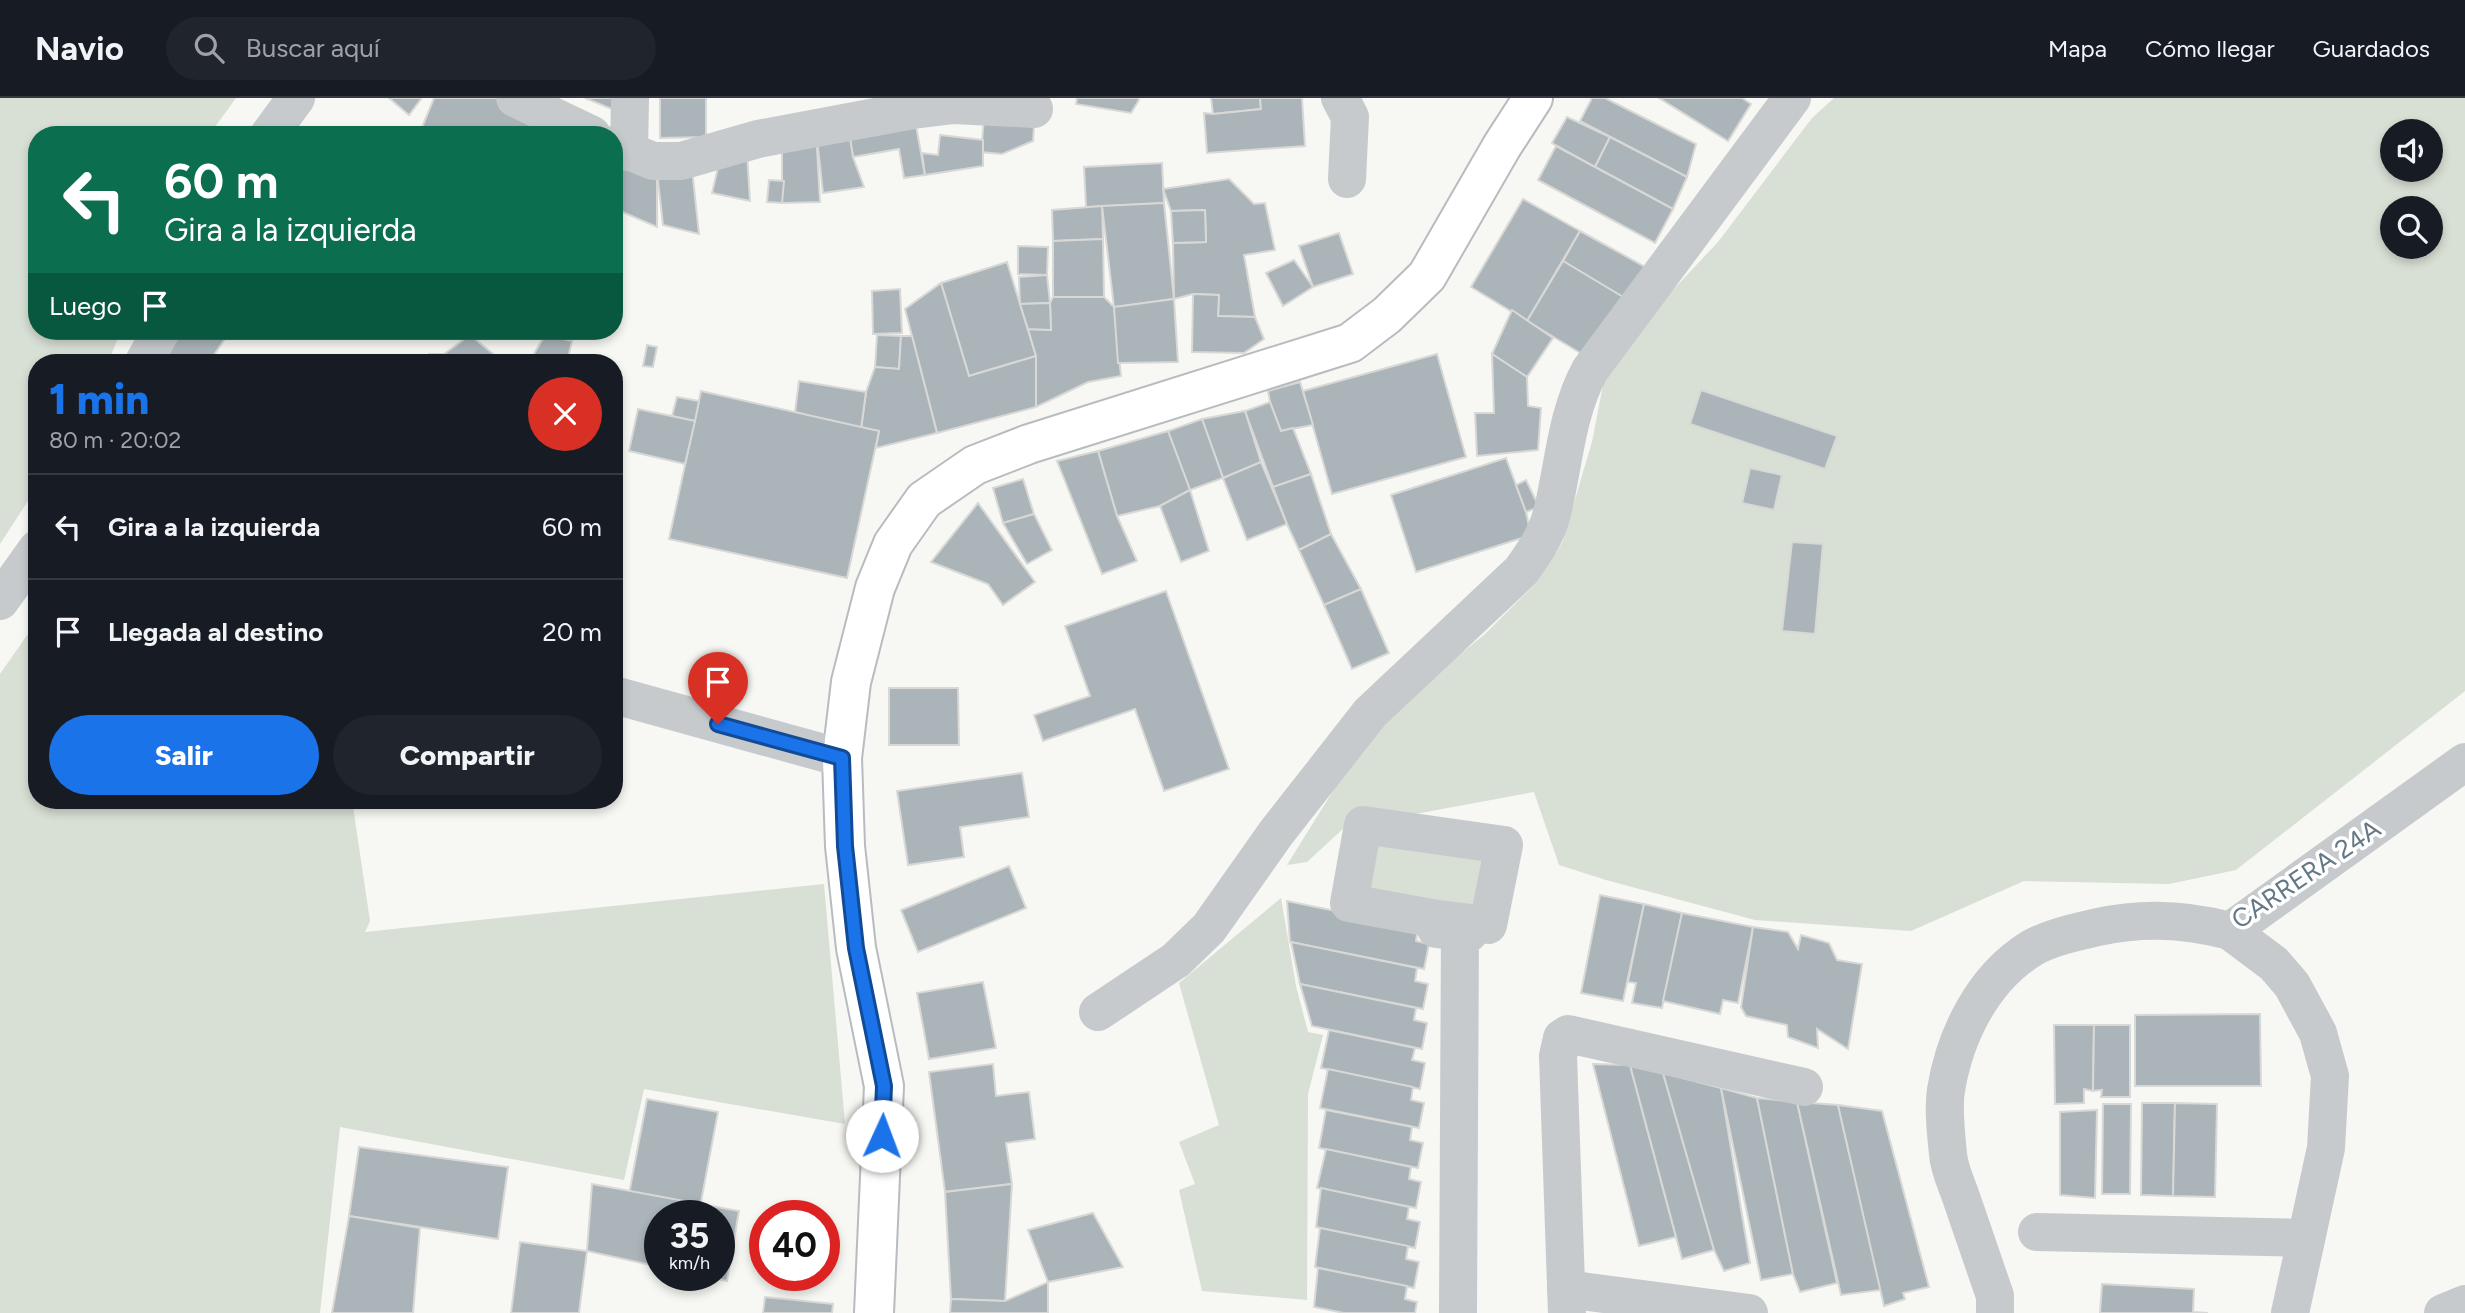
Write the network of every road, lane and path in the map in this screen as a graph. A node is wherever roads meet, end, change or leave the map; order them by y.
1 (296, 98) edge
2 (515, 98) edge
3 (630, 98) edge
4 (1340, 98) edge
5 (1532, 98) edge
6 (1792, 98) edge
7 (1034, 108) dead end
8 (276, 126) edge
9 (573, 126) edge
10 (623, 143) edge
11 (623, 149) edge
12 (1347, 180) dead end
13 (28, 562) edge
14 (0, 601) edge
15 (623, 697) edge
16 (842, 758) junction
17 (2465, 762) edge
18 (1456, 928) junction
19 (2230, 931) junction
20 (1098, 1012) dead end
21 (1804, 1087) dead end
22 (2037, 1233) dead end
23 (2306, 1238) junction
24 (1567, 1301) edge
25 (2465, 1304) edge
26 (874, 1313) edge
27 (1458, 1313) edge
28 (1749, 1313) edge
29 (1995, 1313) edge
30 (2290, 1313) edge
31 (2443, 1313) edge

1 - 8 street
2 - 9 street
3 - 10 street
4 - 12 street
5 - 16 street
6 - 20 street
7 - 11 street
13 - 14 street
15 - 16 street
16 - 26 street
17 - 19 street, CARRERA 24A
18 - 18 street
18 - 27 street
19 - 23 street
19 - 29 street, CARRERA 24A
21 - 24 street
22 - 23 street
23 - 30 street
24 - 28 street
25 - 31 street

